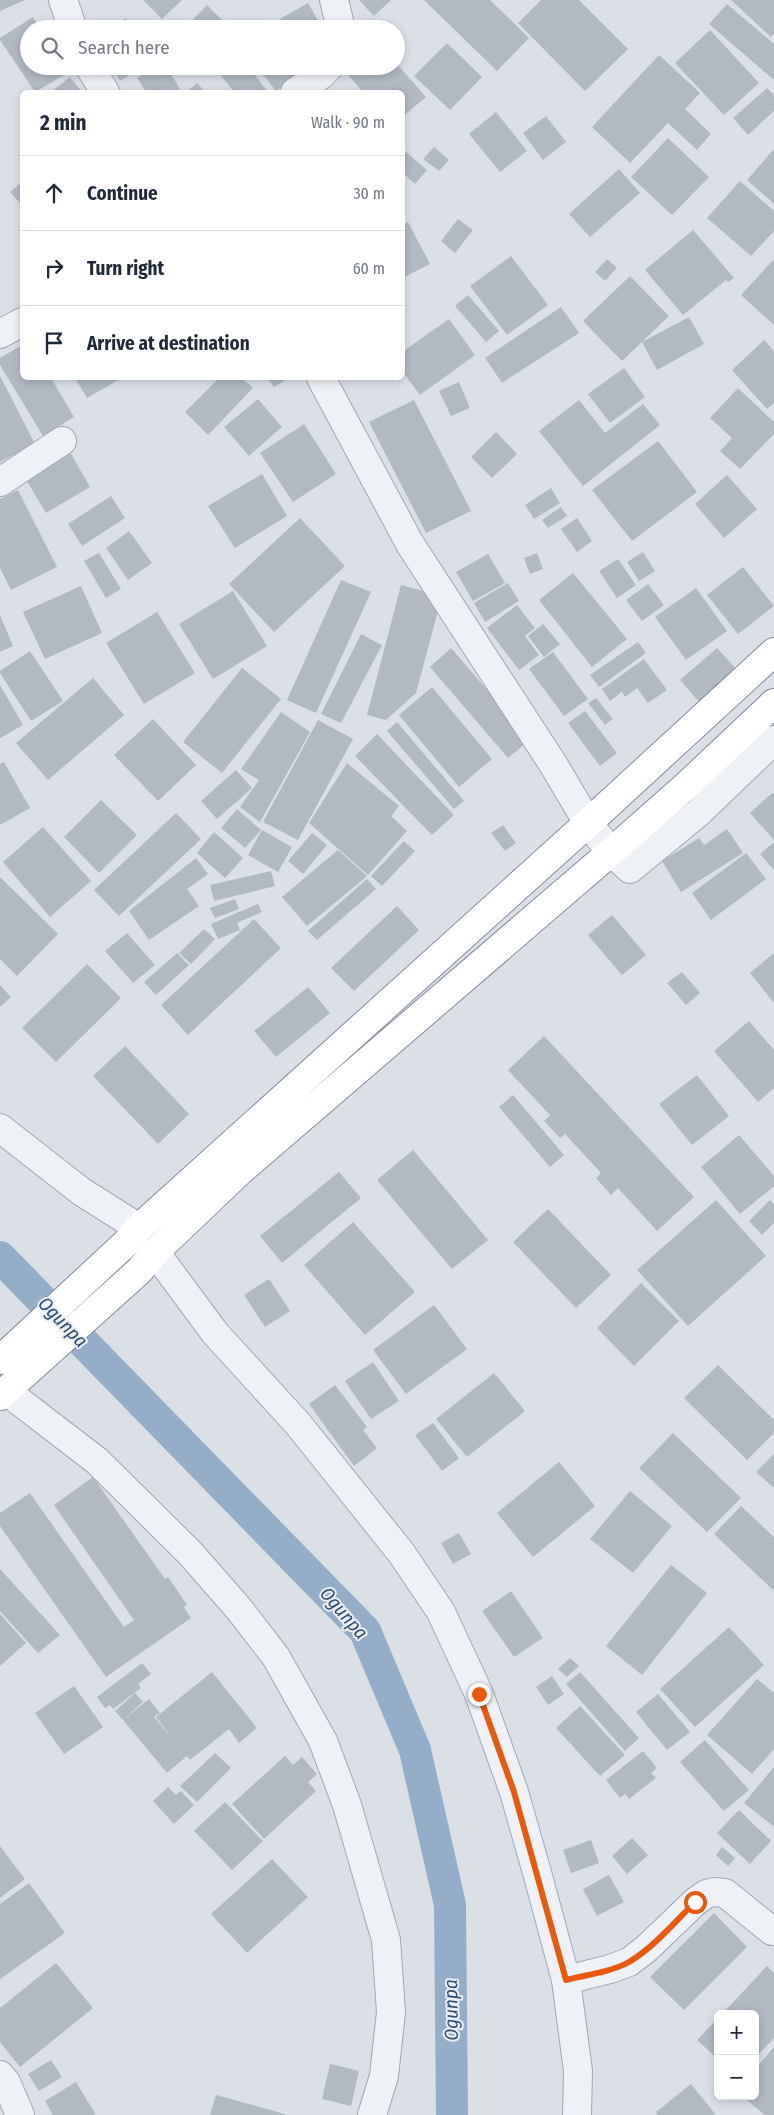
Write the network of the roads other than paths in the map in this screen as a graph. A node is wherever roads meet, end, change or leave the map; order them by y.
1 (63, 0) edge
2 (334, 0) edge
3 (70, 20) edge
4 (339, 20) edge
5 (95, 75) edge
6 (321, 75) edge
7 (104, 90) edge
8 (298, 90) edge
9 (20, 323) edge
10 (0, 334) edge
11 (321, 380) edge
12 (62, 441) dead end
13 (0, 482) edge
14 (774, 652) edge
15 (774, 703) edge
16 (774, 740) edge
17 (588, 823) junction
18 (611, 852) junction
19 (0, 1128) edge
20 (132, 1235) junction
21 (147, 1262) junction
22 (7, 1352) edge
23 (3, 1393) edge
24 (772, 1930) dead end
25 (566, 1980) junction
26 (0, 2075) edge
27 (20, 2115) edge
28 (372, 2115) edge
29 (577, 2115) edge

1 - 3 street
2 - 4 street
5 - 7 street
6 - 8 street
9 - 10 street
11 - 17 street
12 - 13 street
14 - 17 highway
15 - 18 highway
16 - 18 street
17 - 18 street
17 - 20 highway
18 - 21 highway
19 - 20 street
20 - 22 highway
21 - 23 highway
21 - 25 street
23 - 28 street
24 - 25 street
25 - 29 street
26 - 27 street

